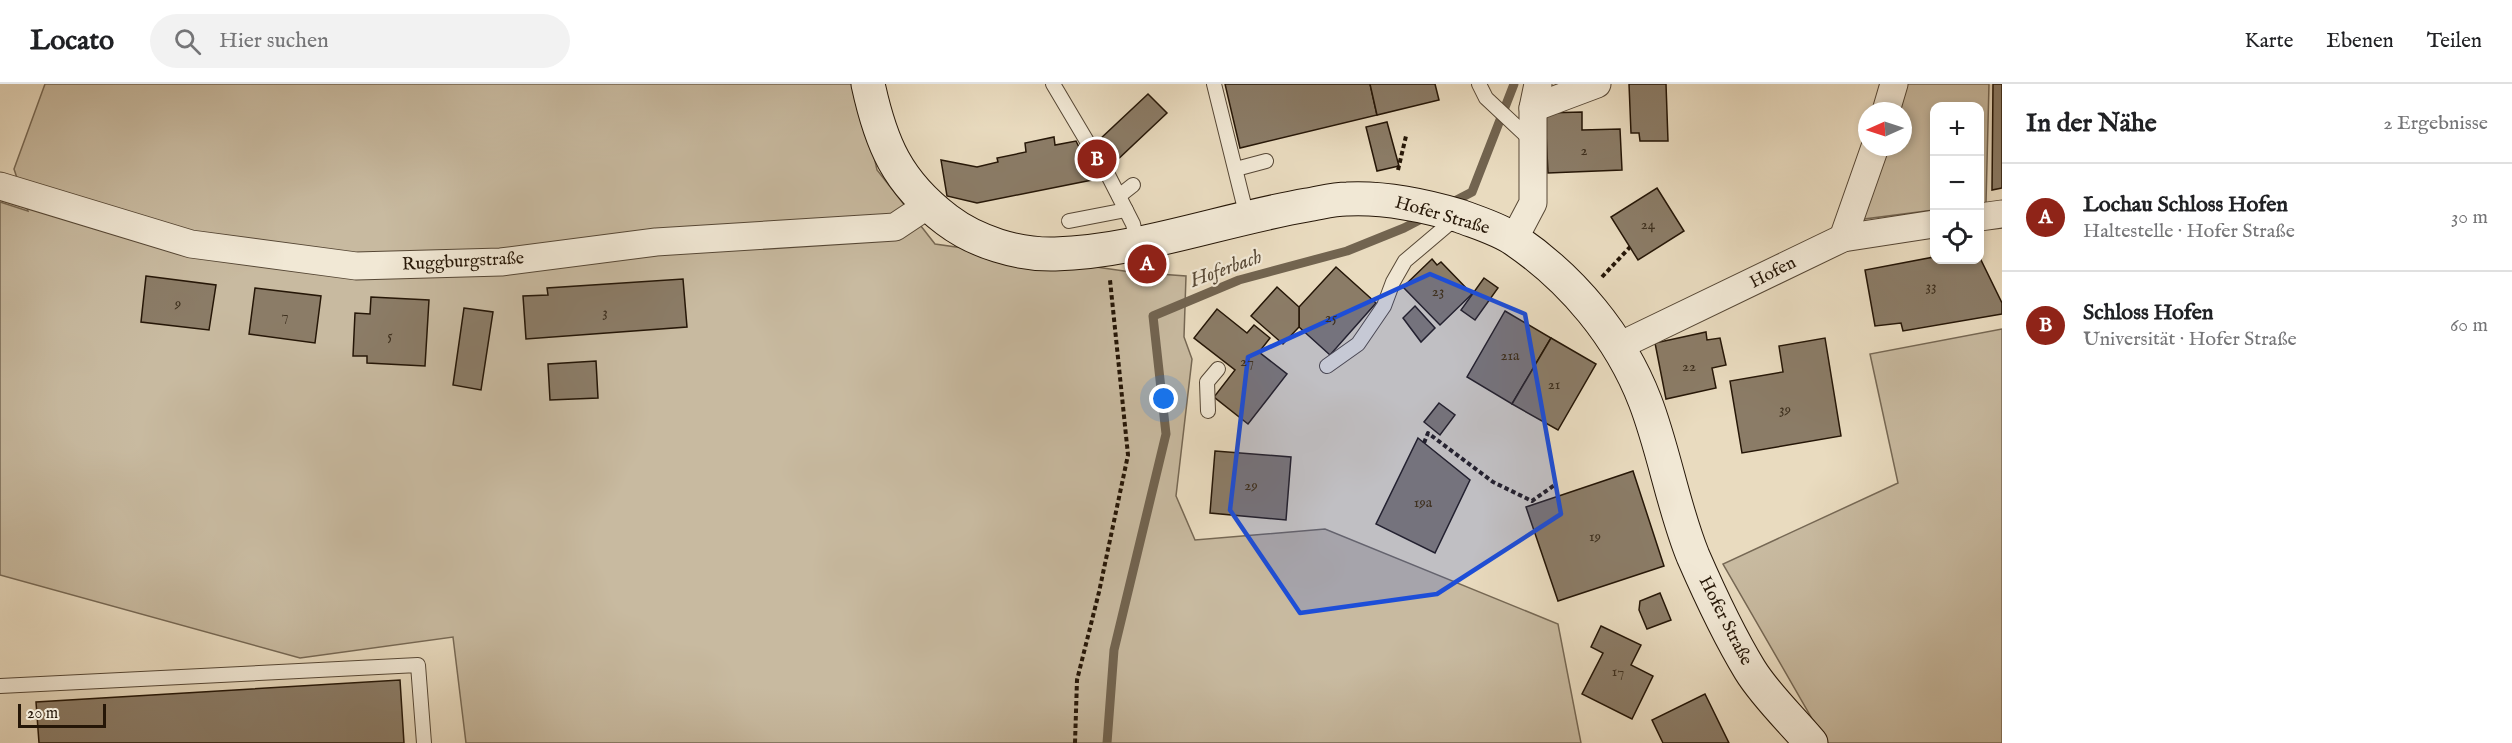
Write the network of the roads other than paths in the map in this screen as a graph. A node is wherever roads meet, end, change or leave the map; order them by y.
1 (868, 84) edge
2 (1053, 84) edge
3 (1214, 84) edge
4 (1479, 84) edge
5 (1597, 84) edge
6 (1894, 84) edge
7 (1889, 102) edge
8 (1530, 115) edge
9 (1088, 143) dead end
10 (1872, 156) edge
11 (1266, 161) dead end
12 (1232, 163) junction
13 (1108, 175) dead end
14 (1133, 185) dead end
15 (0, 186) edge
16 (1119, 196) junction
17 (928, 206) junction
18 (1126, 210) junction
19 (1453, 214) junction
20 (2002, 214) edge
21 (1984, 216) edge
22 (1247, 217) junction
23 (1069, 220) dead end
24 (1930, 225) edge
25 (1843, 238) junction
26 (1514, 239) junction
27 (1137, 243) junction
28 (1619, 346) junction
29 (1327, 366) dead end
30 (1218, 369) dead end
31 (1208, 411) dead end
32 (0, 686) edge
33 (1803, 738) edge
34 (424, 743) edge

1 - 17 street, Hofer Straße
2 - 9 lane
3 - 12 lane
4 - 8 lane
5 - 8 street
6 - 7 street
8 - 26 street
10 - 25 street
11 - 12 lane
12 - 22 lane
13 - 16 lane
14 - 16 lane
15 - 17 street, Ruggburgstraße
16 - 18 lane
17 - 27 street, Hofer Straße
18 - 23 lane
18 - 27 lane
19 - 22 street, Hofer Straße
19 - 26 street, Hofer Straße
19 - 29 lane
20 - 21 street
22 - 27 street, Hofer Straße
24 - 25 street, Hofen
25 - 28 street, Hofen
26 - 28 street, Hofer Straße
28 - 33 street, Hofer Straße
30 - 31 lane
32 - 34 lane

